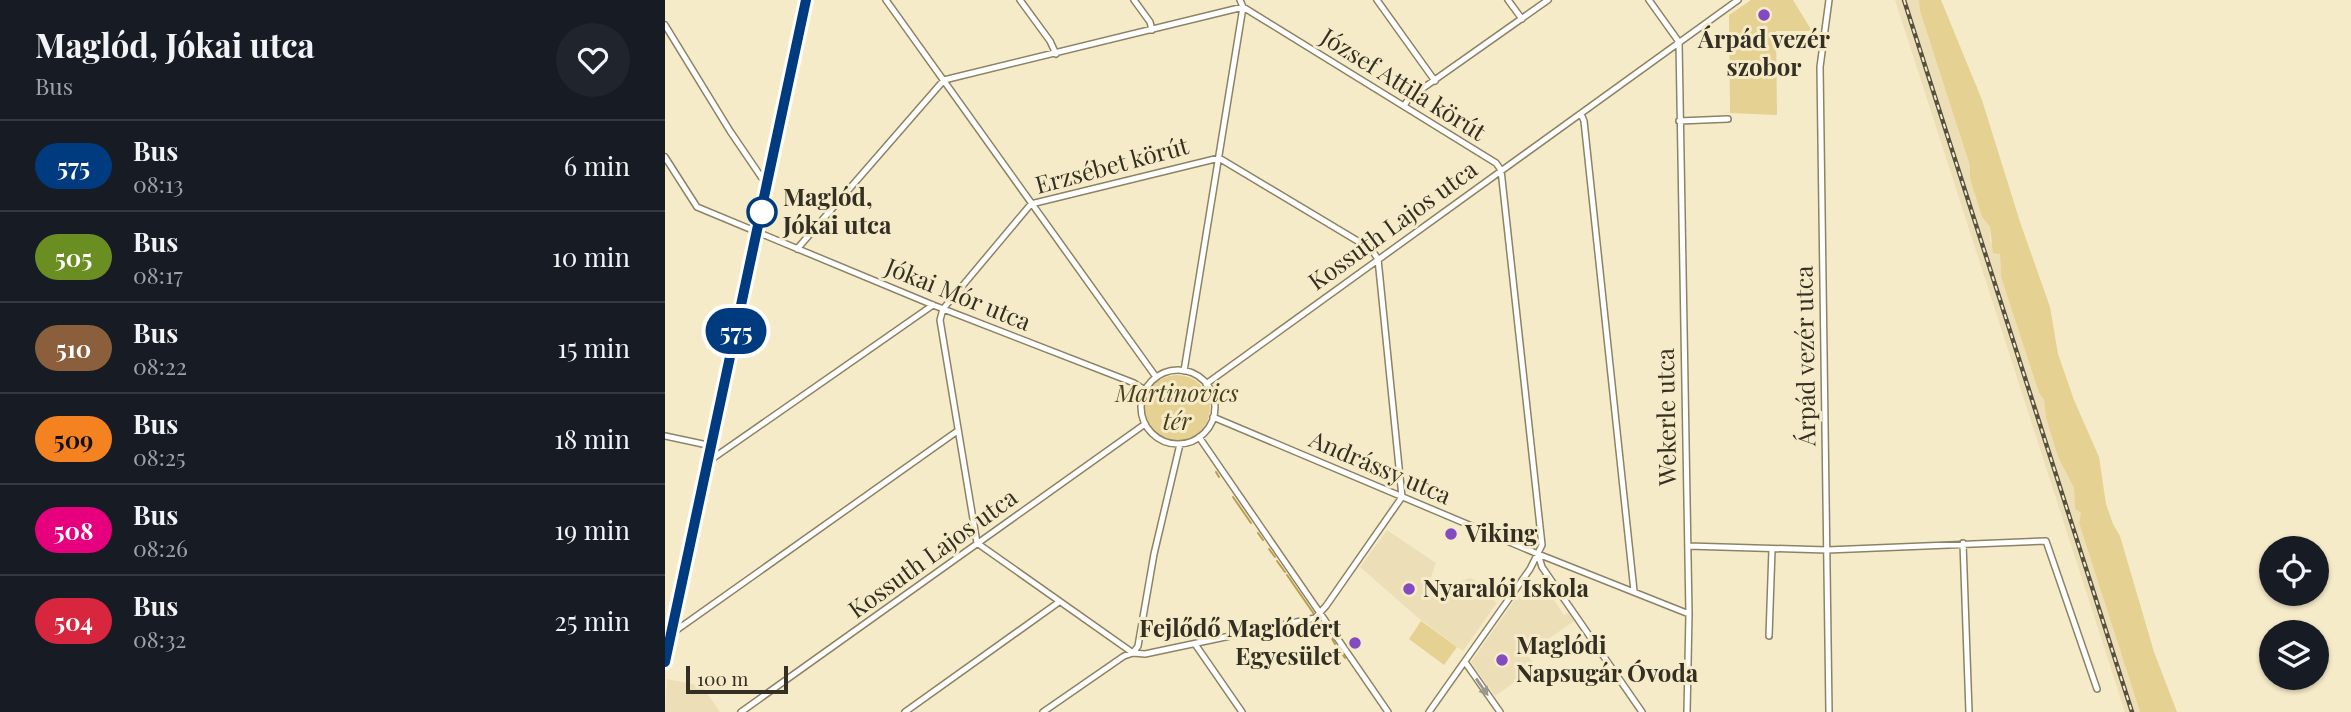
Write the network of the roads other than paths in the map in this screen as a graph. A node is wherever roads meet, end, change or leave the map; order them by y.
1 (806, 0) edge
2 (886, 0) edge
3 (1020, 0) edge
4 (1134, 0) edge
5 (1240, 0) edge
6 (1377, 0) edge
7 (1508, 0) edge
8 (1548, 0) edge
9 (1649, 0) edge
10 (1738, 0) edge
11 (1829, 0) edge
12 (1243, 7) junction
13 (1522, 19) junction
14 (665, 25) edge
15 (1152, 30) junction
16 (1679, 42) junction
17 (1056, 54) junction
18 (944, 80) junction
19 (1435, 80) junction
20 (1404, 106) junction
21 (1581, 114) junction
22 (1728, 120) dead end
23 (1679, 121) junction
24 (665, 158) edge
25 (1219, 158) junction
26 (1501, 170) junction
27 (768, 187) junction
28 (1031, 204) junction
29 (758, 233) junction
30 (797, 249) junction
31 (1378, 259) junction
32 (933, 305) junction
33 (943, 309) junction
34 (1184, 371) junction
35 (1156, 377) junction
36 (1206, 384) junction
37 (1145, 390) junction
38 (1213, 418) junction
39 (1145, 424) junction
40 (957, 432) junction
41 (665, 436) edge
42 (1199, 437) junction
43 (1180, 444) junction
44 (712, 446) junction
45 (709, 461) junction
46 (1402, 497) junction
47 (977, 543) junction
48 (1963, 543) junction
49 (1688, 546) junction
50 (1772, 549) junction
51 (1827, 550) junction
52 (1538, 554) junction
53 (1634, 591) junction
54 (1059, 603) junction
55 (1320, 614) junction
56 (1689, 614) junction
57 (671, 634) junction
58 (1769, 636) dead end
59 (1195, 644) junction
60 (1133, 653) junction
61 (665, 662) edge
62 (1465, 662) junction
63 (2097, 689) dead end
64 (741, 712) edge
65 (905, 712) edge
66 (1043, 712) edge
67 (1242, 712) edge
68 (1388, 712) edge
69 (1429, 712) edge
70 (1500, 712) edge
71 (1642, 712) edge
72 (1687, 712) edge
73 (1829, 712) edge
74 (1969, 712) edge

1 - 27 main road
2 - 18 street
3 - 17 street
4 - 15 street
5 - 12 street
6 - 19 street
7 - 13 street
8 - 13 street
9 - 16 street
10 - 16 street, Kossuth Lajos utca
11 - 51 street, Árpád vezér utca
12 - 15 street
12 - 20 street, József Attila körút
12 - 25 street
13 - 19 street
14 - 27 street
15 - 17 street
16 - 21 street, Kossuth Lajos utca
16 - 23 street, Wekerle utca
17 - 18 street
18 - 28 street
18 - 30 street
19 - 20 street
20 - 26 street, József Attila körút
21 - 26 street, Kossuth Lajos utca
21 - 53 street
22 - 23 street
23 - 49 street, Wekerle utca
24 - 29 street, Jókai Mór utca
25 - 28 street, Erzsébet körút
25 - 31 street, Erzsébet körút
25 - 34 street
26 - 31 street, Kossuth Lajos utca
26 - 52 street, József Attila körút
27 - 29 main road
28 - 33 street, Erzsébet körút
28 - 35 street
29 - 30 street, Jókai Mór utca
29 - 44 main road
30 - 32 street, Jókai Mór utca
31 - 36 street, Kossuth Lajos utca
31 - 46 street
32 - 33 street, Jókai Mór utca
32 - 45 street
33 - 37 street, Jókai Mór utca
33 - 40 street
34 - 35 street
34 - 36 street
35 - 37 street
36 - 38 street
37 - 39 street
38 - 42 street
38 - 46 street, Andrássy utca
39 - 43 street
39 - 47 street, Kossuth Lajos utca
40 - 47 street
40 - 57 street
41 - 44 street
42 - 43 street
42 - 55 street
43 - 60 street
44 - 45 main road
45 - 57 main road
46 - 52 street, Andrássy utca
46 - 55 street
47 - 54 street
47 - 64 street, Kossuth Lajos utca
48 - 51 street
48 - 63 street
48 - 74 street
49 - 50 street
49 - 56 street, Wekerle utca
50 - 51 street
50 - 58 street
51 - 73 street, Árpád vezér utca
52 - 53 street, Andrássy utca
52 - 62 street
52 - 71 street
53 - 56 street, Andrássy utca
54 - 60 street
54 - 65 street
55 - 59 street
55 - 68 street
56 - 72 street, Wekerle utca
57 - 61 main road
59 - 60 street
59 - 67 street
60 - 66 street
62 - 69 street
62 -> 70 street

